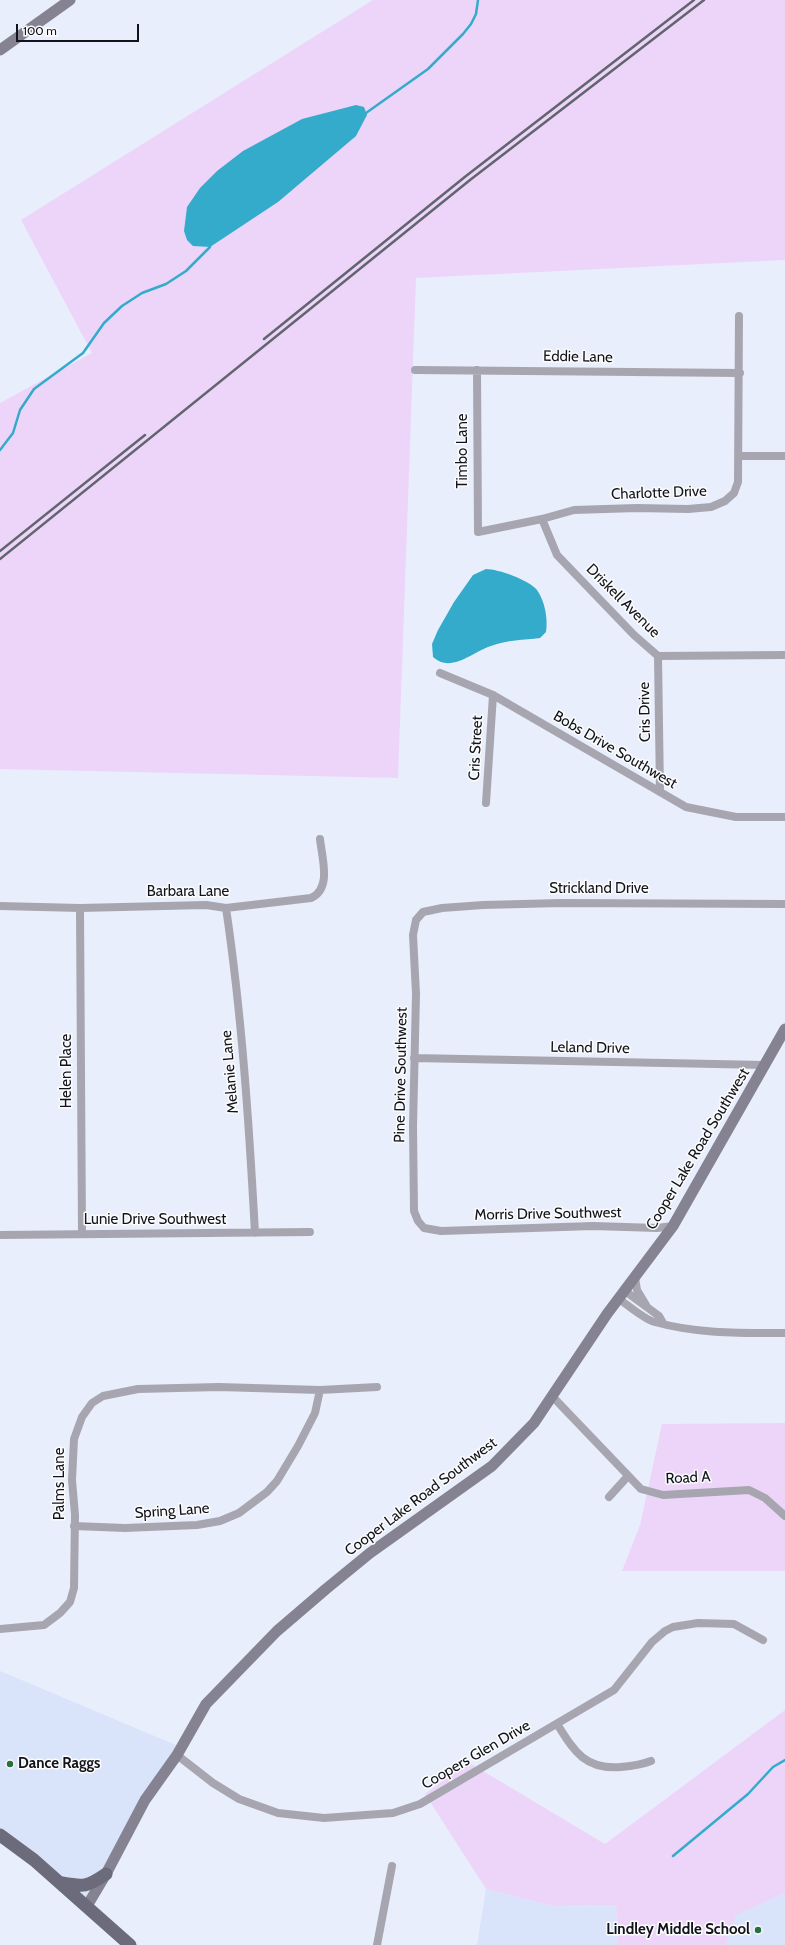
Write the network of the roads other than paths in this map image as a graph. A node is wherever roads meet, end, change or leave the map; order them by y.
1 (70, 0) edge
2 (0, 50) edge
3 (739, 316) dead end
4 (415, 370) dead end
5 (477, 370) junction
6 (740, 373) junction
7 (739, 456) junction
8 (785, 456) edge
9 (542, 519) junction
10 (478, 532) joint
11 (785, 655) edge
12 (658, 656) junction
13 (440, 673) dead end
14 (493, 695) junction
15 (660, 792) junction
16 (486, 804) dead end
17 (785, 817) edge
18 (320, 839) dead end
19 (785, 904) edge
20 (0, 906) edge
21 (80, 908) junction
22 (226, 908) junction
23 (416, 920) joint
24 (785, 1029) edge
25 (414, 1058) junction
26 (765, 1065) junction
27 (673, 1226) junction
28 (424, 1228) joint
29 (310, 1232) dead end
30 (254, 1233) junction
31 (82, 1234) junction
32 (0, 1235) edge
33 (635, 1278) junction
34 (622, 1295) junction
35 (649, 1309) junction
36 (663, 1323) junction
37 (785, 1333) edge
38 (377, 1387) dead end
39 (320, 1390) junction
40 (552, 1396) junction
41 (628, 1476) junction
42 (609, 1497) dead end
43 (785, 1516) edge
44 (74, 1526) junction
45 (0, 1629) edge
46 (763, 1640) dead end
47 (557, 1724) junction
48 (177, 1755) junction
49 (651, 1761) dead end
50 (0, 1835) edge
51 (392, 1866) dead end
52 (106, 1874) junction
53 (61, 1883) junction
54 (87, 1906) junction
55 (130, 1945) edge
56 (377, 1945) edge

1 - 2 street
3 - 6 street, Charlotte Drive
4 - 5 street, Eddie Lane
5 - 6 street, Eddie Lane
5 - 10 street, Timbo Lane
6 - 7 street, Charlotte Drive
7 - 8 street
7 - 9 street, Charlotte Drive
9 - 10 street, Charlotte Drive
9 - 12 street, Driskell Avenue
11 - 12 street, Driskell Avenue
12 - 15 street, Cris Drive
13 - 14 street, Bobs Drive Southwest
14 - 15 street, Bobs Drive Southwest
14 - 16 street, Cris Street
15 - 17 street, Bobs Drive Southwest
18 - 22 street, Barbara Lane
19 - 23 street, Strickland Drive
20 - 21 street, Barbara Lane
21 - 22 street, Barbara Lane
21 - 31 street, Helen Place
22 - 30 street, Melanie Lane
23 - 25 street, Pine Drive Southwest
24 - 26 street, Cooper Lake Road Southwest
25 - 26 street, Leland Drive
25 - 28 street, Pine Drive Southwest
26 - 27 street, Cooper Lake Road Southwest
27 - 28 street, Morris Drive Southwest
27 - 33 street, Cooper Lake Road Southwest
29 - 30 street, Lunie Drive Southwest
30 - 31 street, Lunie Drive Southwest
31 - 32 street, Lunie Drive Southwest
33 - 34 street, Cooper Lake Road Southwest
33 - 35 street
34 - 35 street
34 - 36 street
34 - 40 street, Cooper Lake Road Southwest
35 - 36 street
36 - 37 street
38 - 39 street, Palms Lane
39 - 44 street, Spring Lane
39 - 44 street, Palms Lane
40 - 41 street, Road A
40 - 48 street, Cooper Lake Road Southwest
41 - 42 street
41 - 43 street, Road A
44 - 45 street, Palms Lane
46 - 47 street, Coopers Glen Drive
47 - 48 street, Coopers Glen Drive
47 - 49 street
48 - 52 street, Cooper Lake Road Southwest
50 - 53 main road
51 - 56 street
52 - 53 main road
52 - 54 street, Cooper Lake Road Southwest
53 - 54 main road
54 - 55 main road

